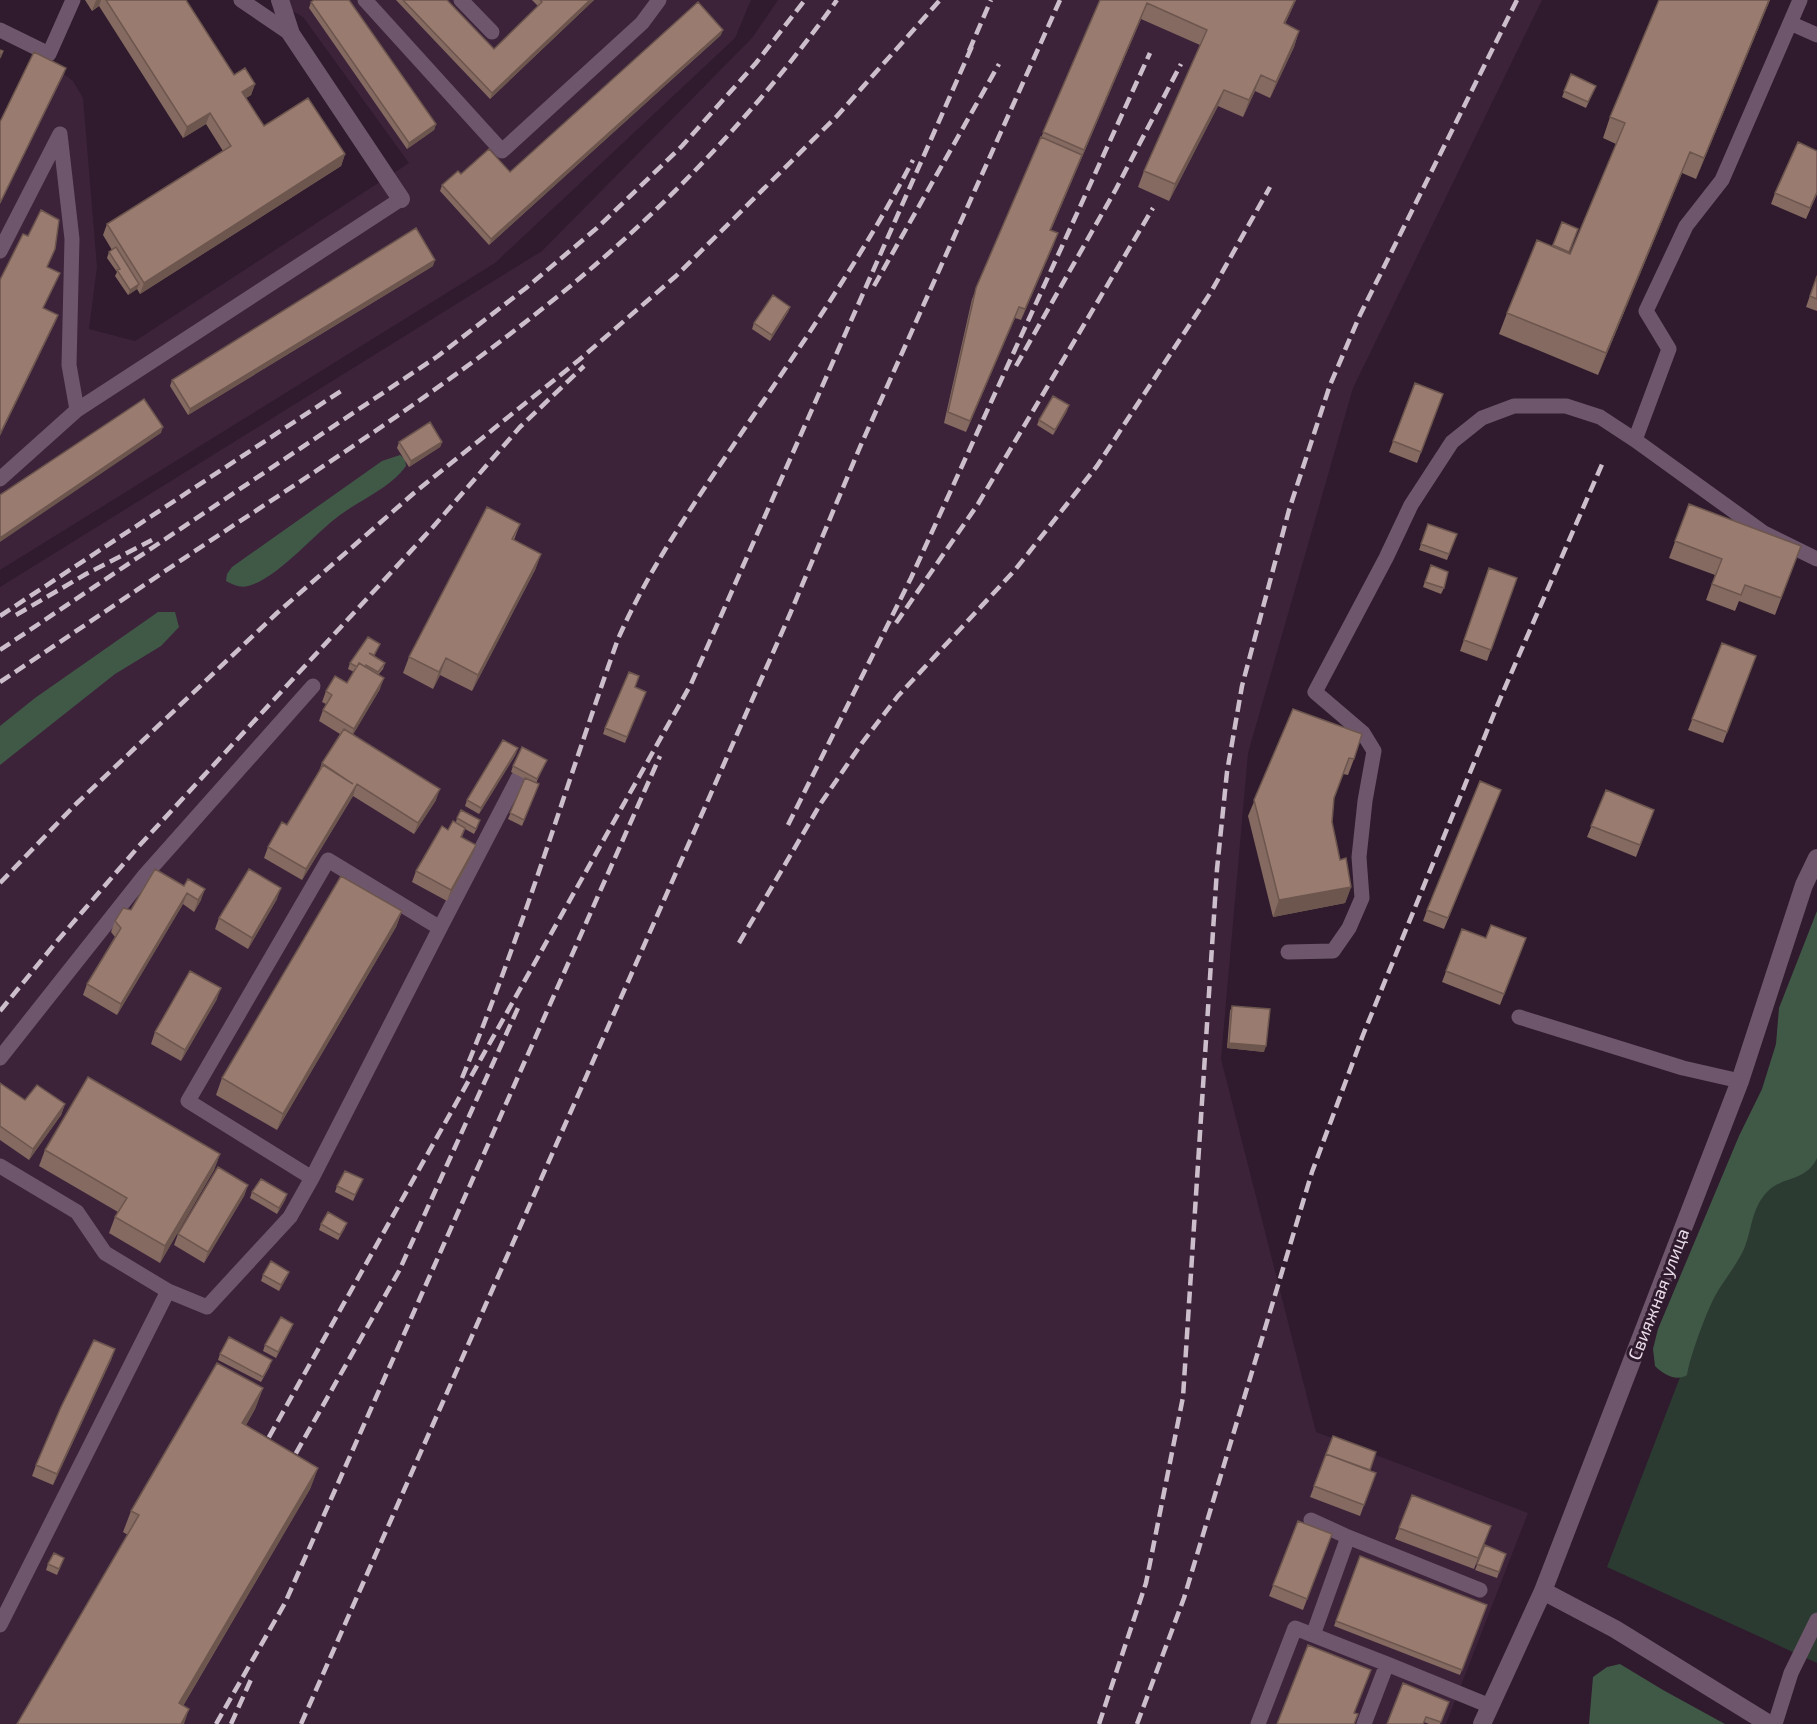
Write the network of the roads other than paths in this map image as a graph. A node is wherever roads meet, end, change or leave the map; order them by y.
1 (73, 0) edge
2 (241, 0) edge
3 (280, 0) edge
4 (365, 0) edge
5 (461, 0) edge
6 (659, 0) edge
7 (1800, 0) edge
8 (1790, 23) junction
9 (0, 30) edge
10 (492, 32) dead end
11 (291, 34) junction
12 (1817, 35) edge
13 (401, 199) joint
14 (0, 251) edge
15 (77, 410) junction
16 (1635, 440) junction
17 (0, 479) edge
18 (1817, 558) edge
19 (313, 686) dead end
20 (518, 778) edge
21 (1817, 858) edge
22 (440, 928) junction
23 (1288, 952) dead end
24 (1519, 1017) dead end
25 (0, 1058) edge
26 (1740, 1081) junction
27 (0, 1166) edge
28 (312, 1178) junction
29 (168, 1291) junction
30 (1311, 1520) dead end
31 (1348, 1537) junction
32 (1480, 1590) dead end
33 (1543, 1591) junction
34 (1817, 1620) edge
35 (0, 1625) edge
36 (1313, 1635) junction
37 (1387, 1664) junction
38 (1490, 1707) junction
39 (1258, 1724) edge
40 (1364, 1724) edge
41 (1482, 1724) edge
42 (1769, 1724) edge
43 (1775, 1724) edge

1 - 9 lane
2 - 11 lane
3 - 11 street
4 - 6 lane
5 - 10 lane
7 - 8 lane
8 - 12 lane
8 - 16 lane
11 - 13 street
13 - 15 lane
14 - 15 lane
15 - 17 lane
16 - 18 lane
16 - 23 lane
19 - 25 lane
20 - 22 lane
21 - 26 street, Свияжная улица
22 - 28 lane
22 - 28 lane
24 - 26 lane
26 - 33 street, Свияжная улица
27 - 29 lane
28 - 29 lane
29 - 35 lane
30 - 31 lane
31 - 32 lane
31 - 36 lane
33 - 38 street, Свияжная улица
33 - 42 street
34 - 43 lane
36 - 37 lane
36 - 39 lane
37 - 38 lane
37 - 40 lane
38 - 41 street, Свияжная улица

